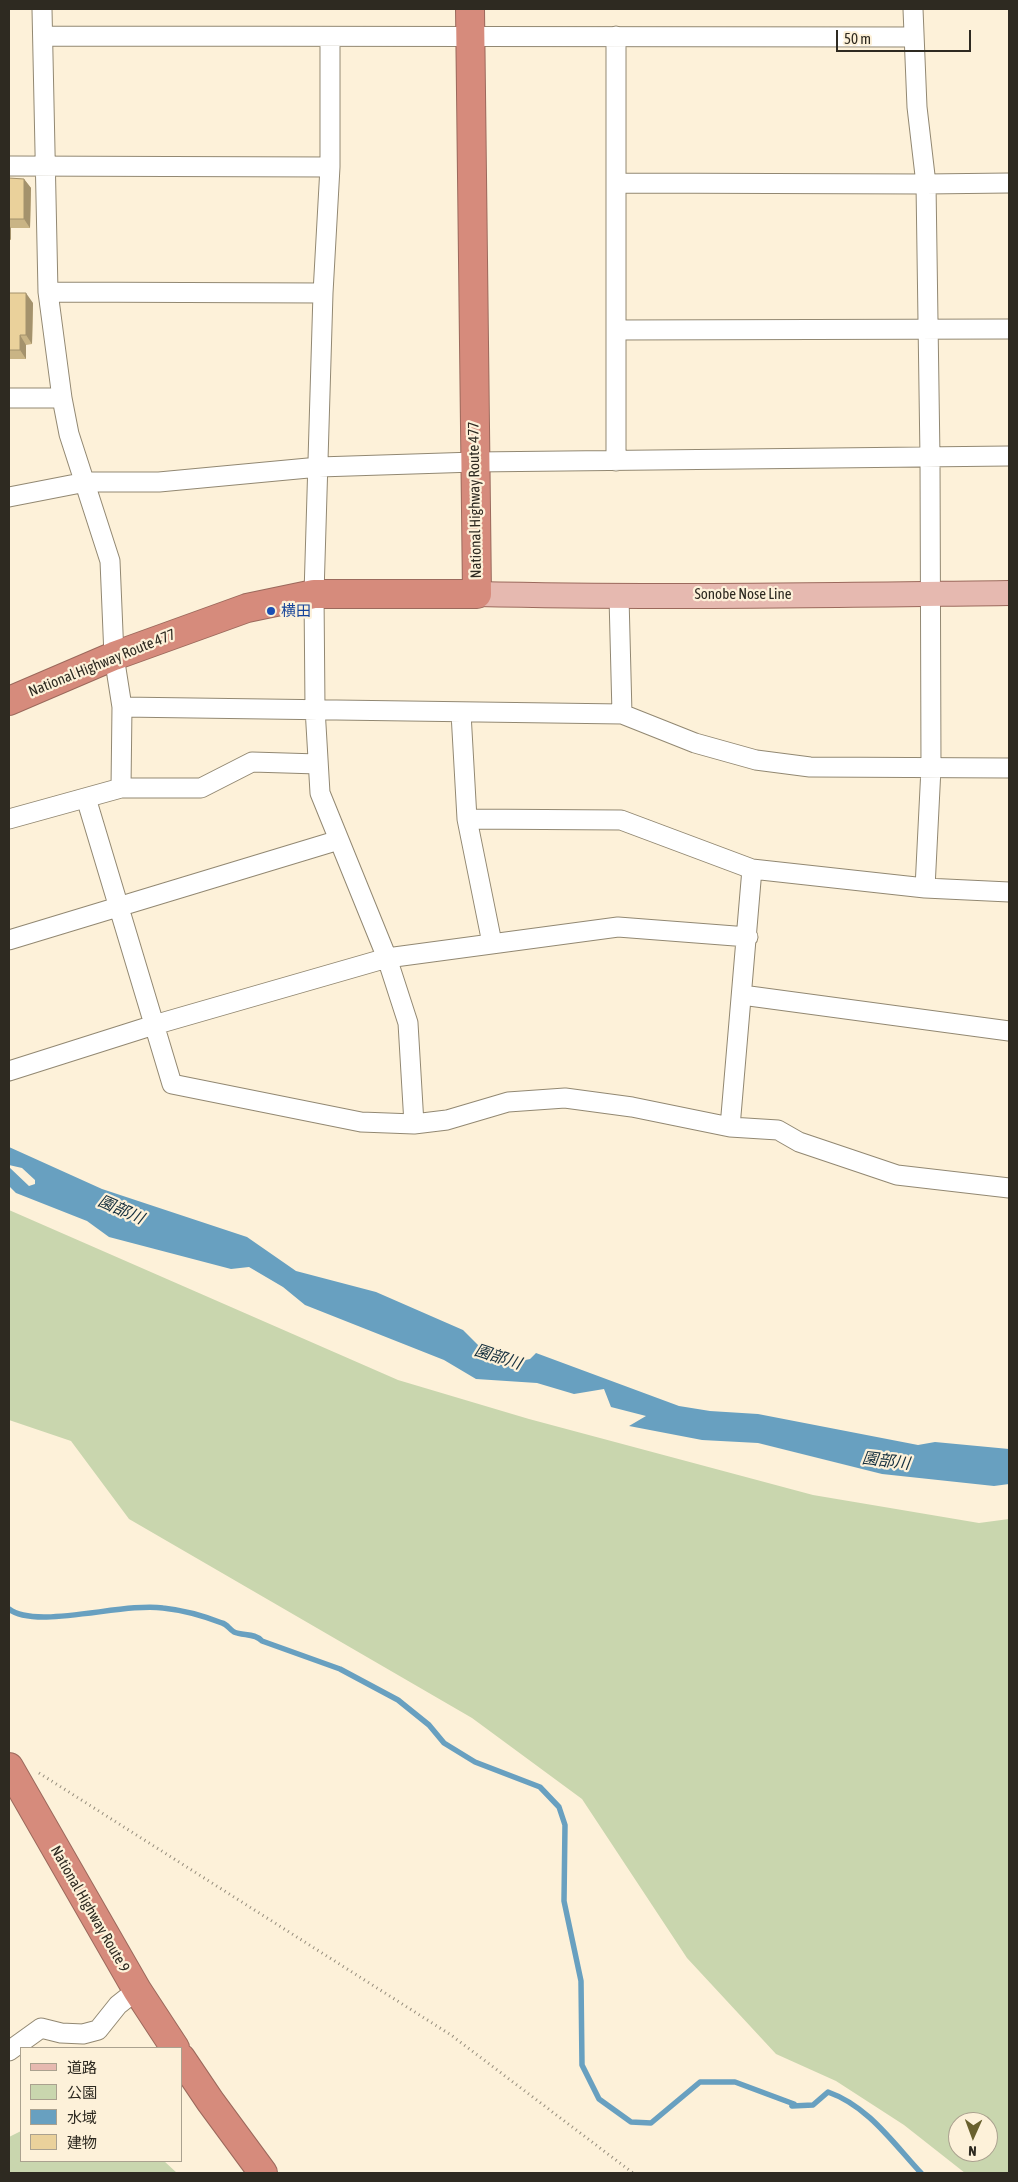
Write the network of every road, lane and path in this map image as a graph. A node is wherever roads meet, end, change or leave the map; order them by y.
1 (42, 9) edge
2 (470, 9) edge
3 (913, 9) edge
4 (42, 36) junction
5 (470, 36) junction
6 (616, 36) junction
7 (913, 37) junction
8 (330, 38) junction
9 (9, 166) edge
10 (44, 166) junction
11 (330, 167) junction
12 (1009, 182) edge
13 (618, 183) junction
14 (926, 184) junction
15 (48, 292) junction
16 (323, 293) junction
17 (928, 329) junction
18 (1009, 329) edge
19 (616, 330) junction
20 (9, 398) edge
21 (62, 398) junction
22 (1009, 456) edge
23 (930, 458) junction
24 (616, 461) junction
25 (475, 462) junction
26 (319, 467) junction
27 (86, 482) junction
28 (9, 496) edge
29 (1009, 593) edge
30 (314, 594) junction
31 (476, 594) junction
32 (930, 594) junction
33 (619, 597) junction
34 (114, 656) junction
35 (9, 701) edge
36 (122, 707) junction
37 (316, 708) junction
38 (461, 713) junction
39 (622, 714) junction
40 (318, 764) junction
41 (931, 768) junction
42 (1009, 768) edge
43 (122, 788) junction
44 (86, 798) junction
45 (9, 819) edge
46 (467, 819) junction
47 (339, 840) junction
48 (752, 869) junction
49 (925, 888) junction
50 (1009, 892) edge
51 (119, 907) junction
52 (748, 937) junction
53 (9, 940) edge
54 (492, 943) junction
55 (387, 958) junction
56 (742, 995) junction
57 (154, 1025) junction
58 (1009, 1031) edge
59 (9, 1071) edge
60 (414, 1124) junction
61 (730, 1127) junction
62 (1009, 1188) edge
63 (21, 1768) edge
64 (137, 1990) junction
65 (174, 2047) edge
66 (9, 2051) edge
67 (182, 2060) edge
68 (263, 2173) edge
69 (633, 2173) edge

1 - 4 street
2 - 5 highway, National Highway Route 477
3 - 7 street
4 - 8 street
4 - 10 street
5 - 6 street
5 - 8 street
5 - 25 highway, National Highway Route 477
6 - 7 street
6 - 13 street
7 - 14 street
8 - 11 street
9 - 10 street
10 - 11 street
10 - 15 street
11 - 16 street
12 - 14 street
13 - 14 street
13 - 19 street
14 - 17 street
15 - 16 street
15 - 21 street
16 - 26 street
17 - 18 street
17 - 19 street
17 - 23 street
19 - 24 street
20 - 21 street
21 - 27 street
22 - 23 street
23 - 24 street
23 - 32 street
24 - 25 street
25 - 26 street
25 - 31 highway, National Highway Route 477
26 - 27 street
26 - 30 street
27 - 28 street
27 - 34 street
29 - 32 main road, Sonobe Nose Line
30 - 31 highway, National Highway Route 477
30 - 34 highway, National Highway Route 477
30 - 37 street
31 - 33 main road, Sonobe Nose Line
32 - 33 main road, Sonobe Nose Line
32 - 41 street
33 - 39 street
34 - 35 highway, National Highway Route 477
34 - 36 street
36 - 37 street
36 - 43 street
37 - 38 street
37 - 40 street
38 - 39 street
38 - 46 street
39 - 41 street
40 - 43 street
40 - 47 street
41 - 42 street
41 - 49 street
43 - 44 street
44 - 45 street
44 - 51 street
46 - 48 street
46 - 54 street
47 - 51 street
47 - 55 street
48 - 49 street
48 - 52 street
49 - 50 street
51 - 53 street
51 - 57 street
52 - 54 street
52 - 56 street
54 - 55 street
55 - 57 street
55 - 60 street
56 - 58 street
56 - 61 street
57 - 59 street
57 - 60 street
60 - 61 street
61 - 62 street
63 - 64 highway, National Highway Route 9
63 - 69 path
64 - 65 highway, National Highway Route 9
64 - 66 street
67 - 68 highway

